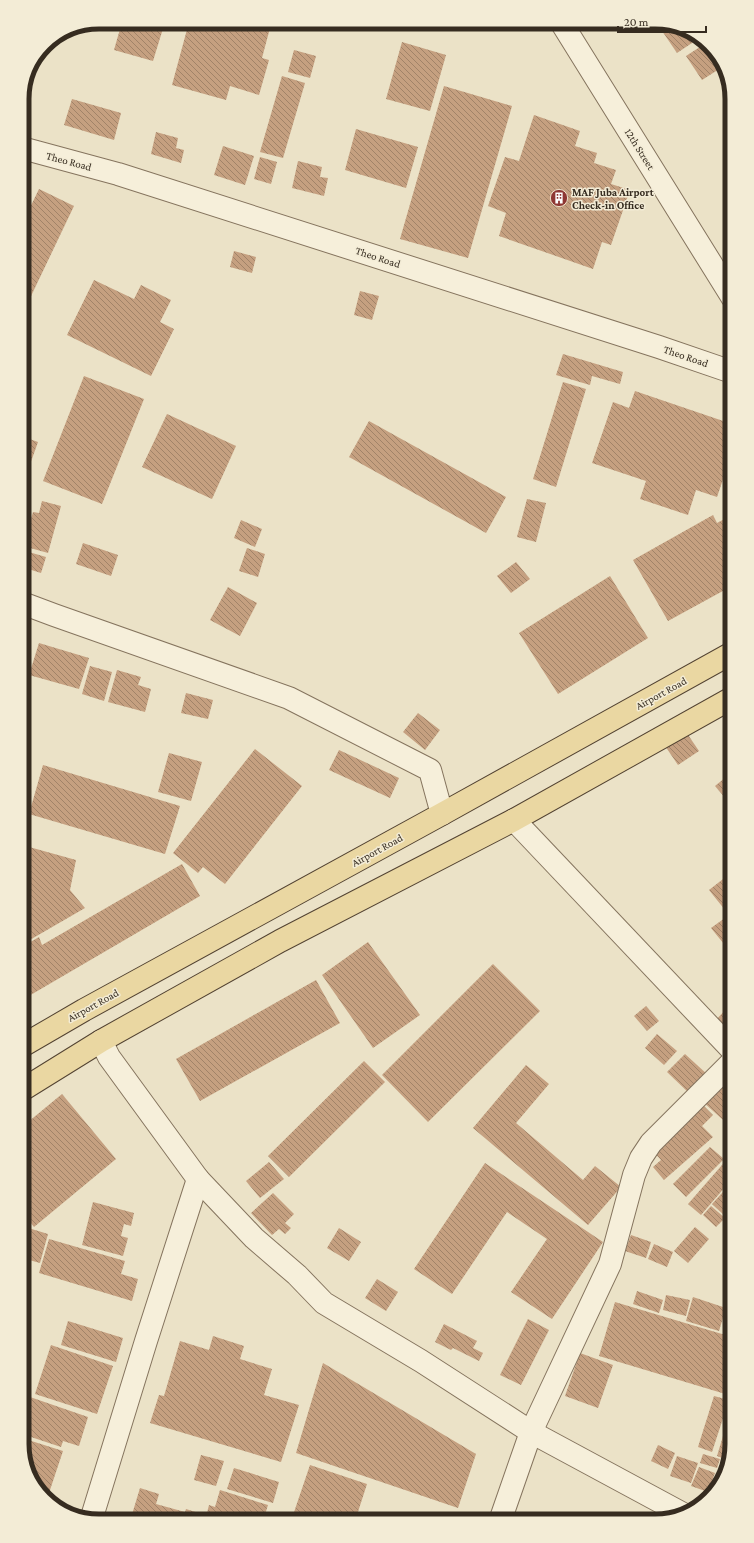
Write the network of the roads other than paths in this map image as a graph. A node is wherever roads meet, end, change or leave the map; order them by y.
1 (565, 29) edge
2 (29, 150) edge
3 (725, 286) edge
4 (725, 370) edge
5 (29, 606) edge
6 (725, 657) edge
7 (725, 702) edge
8 (442, 814) junction
9 (514, 820) junction
10 (101, 1041) junction
11 (29, 1042) edge
12 (725, 1043) edge
13 (725, 1069) edge
14 (29, 1086) edge
15 (198, 1179) junction
16 (531, 1432) junction
17 (678, 1510) edge
18 (93, 1514) edge
19 (502, 1514) edge

1 - 3 street, 12th Street
2 - 4 street, Theo Road
5 - 8 street
6 - 8 main road, Airport Road
7 - 9 main road
8 - 11 main road, Airport Road
9 - 10 main road
9 - 12 street
10 - 14 main road
10 - 15 street
13 - 16 street
15 - 16 street
15 - 18 street
16 - 17 street
16 - 19 street

